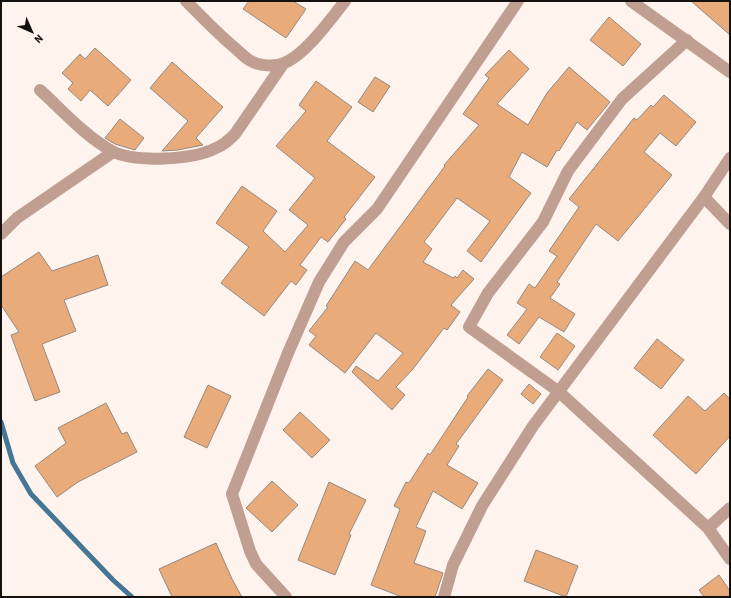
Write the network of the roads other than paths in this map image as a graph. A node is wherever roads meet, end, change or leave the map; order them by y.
1 (186, 1) edge
2 (345, 1) edge
3 (518, 1) edge
4 (631, 1) edge
5 (687, 40) junction
6 (283, 64) junction
7 (730, 72) edge
8 (40, 90) dead end
9 (113, 152) junction
10 (730, 158) edge
11 (704, 197) junction
12 (730, 224) edge
13 (1, 234) edge
14 (558, 392) junction
15 (730, 508) edge
16 (708, 528) junction
17 (730, 559) edge
18 (286, 597) edge
19 (444, 597) edge

1 - 6 street
2 - 6 street
3 - 18 street
4 - 5 street
5 - 7 street
5 - 14 street
6 - 9 street
8 - 9 street
9 - 13 street
10 - 11 street
11 - 12 street
11 - 14 street
14 - 16 street
14 - 19 street
15 - 16 street
16 - 17 street

